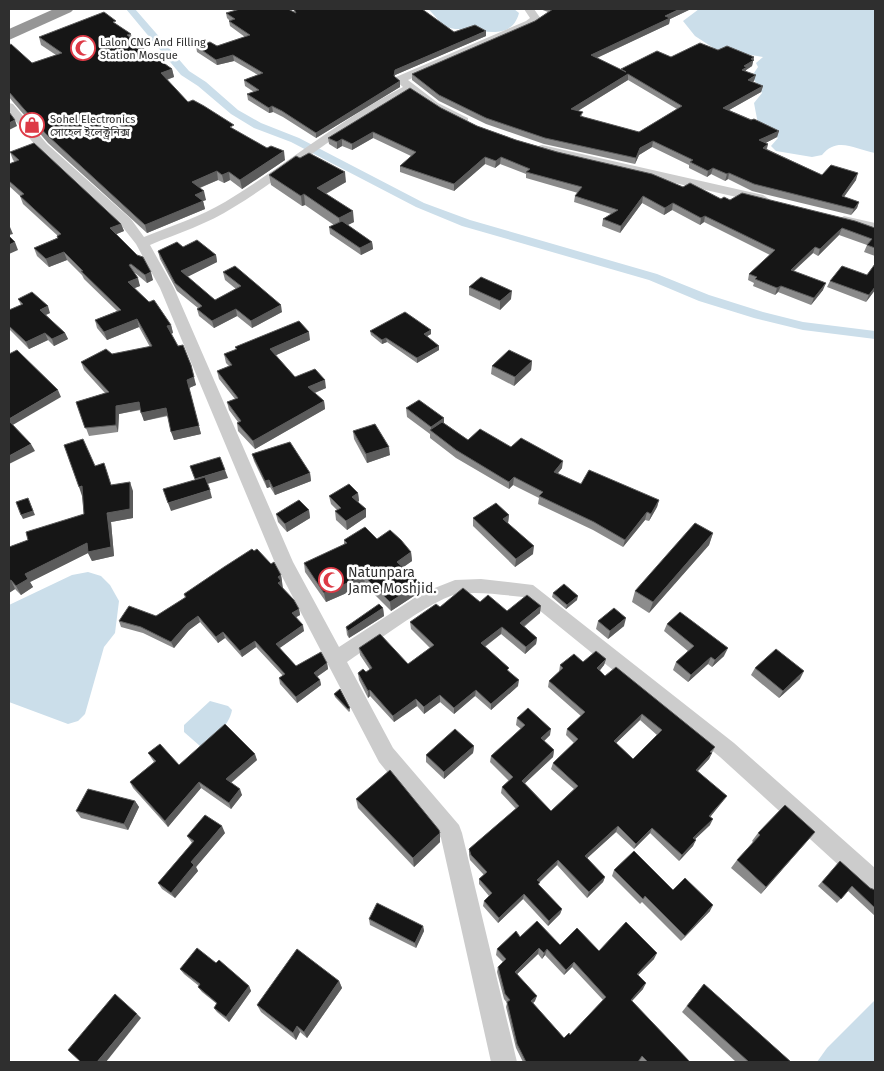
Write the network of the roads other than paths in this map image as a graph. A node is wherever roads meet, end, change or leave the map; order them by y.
1 (45, 9) edge
2 (66, 9) edge
3 (529, 9) edge
4 (9, 25) edge
5 (9, 35) edge
6 (411, 87) junction
7 (9, 106) edge
8 (473, 124) edge
9 (532, 146) edge
10 (776, 203) edge
11 (831, 217) edge
12 (875, 227) edge
13 (142, 243) junction
14 (335, 660) junction
15 (875, 883) edge
16 (504, 1062) edge

1 - 4 highway
2 - 5 highway
3 - 6 street
6 - 8 street
6 - 13 street
7 - 13 street
9 - 10 street
11 - 12 street
13 - 14 street
14 - 15 street
14 - 16 street

